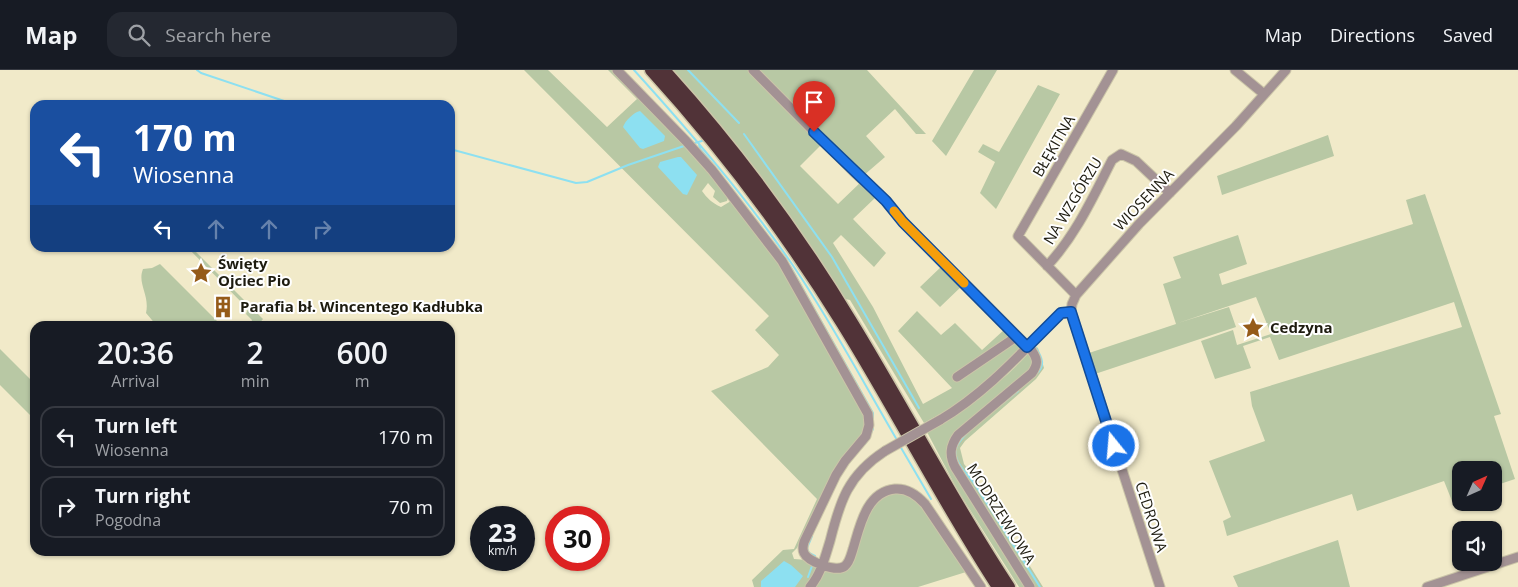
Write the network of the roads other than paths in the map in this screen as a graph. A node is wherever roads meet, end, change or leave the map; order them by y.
1 (617, 70) edge
2 (651, 70) edge
3 (664, 70) edge
4 (753, 70) edge
5 (1113, 70) edge
6 (1235, 70) edge
7 (1286, 70) edge
8 (1264, 94) junction
9 (1170, 193) junction
10 (1047, 266) junction
11 (1076, 295) junction
12 (1071, 312) junction
13 (1016, 337) junction
14 (1027, 347) junction
15 (957, 377) dead end
16 (1518, 557) edge
17 (822, 565) junction
18 (1457, 577) junction
19 (810, 587) edge
20 (981, 587) edge
21 (998, 587) edge
22 (1009, 587) edge
23 (1030, 587) edge
24 (1160, 587) edge
25 (1427, 587) edge
26 (1460, 587) edge

1 - 17 street
2 - 21 highway
3 - 22 highway
4 - 13 street
5 - 10 street, BŁĘKITNA
6 - 8 street
7 - 8 street, WIOSENNA
8 - 9 street, WIOSENNA
9 - 10 street, NA WZGÓRZU
9 - 11 street, WIOSENNA
10 - 11 street
11 - 12 street, WIOSENNA
12 - 14 street
12 - 24 street, CEDROWA
13 - 14 street
13 - 15 street
14 - 17 street, bridge
14 - 23 street, MODRZEWIOWA
16 - 18 street
17 - 19 street
17 - 20 street
18 - 25 street
18 - 26 street

